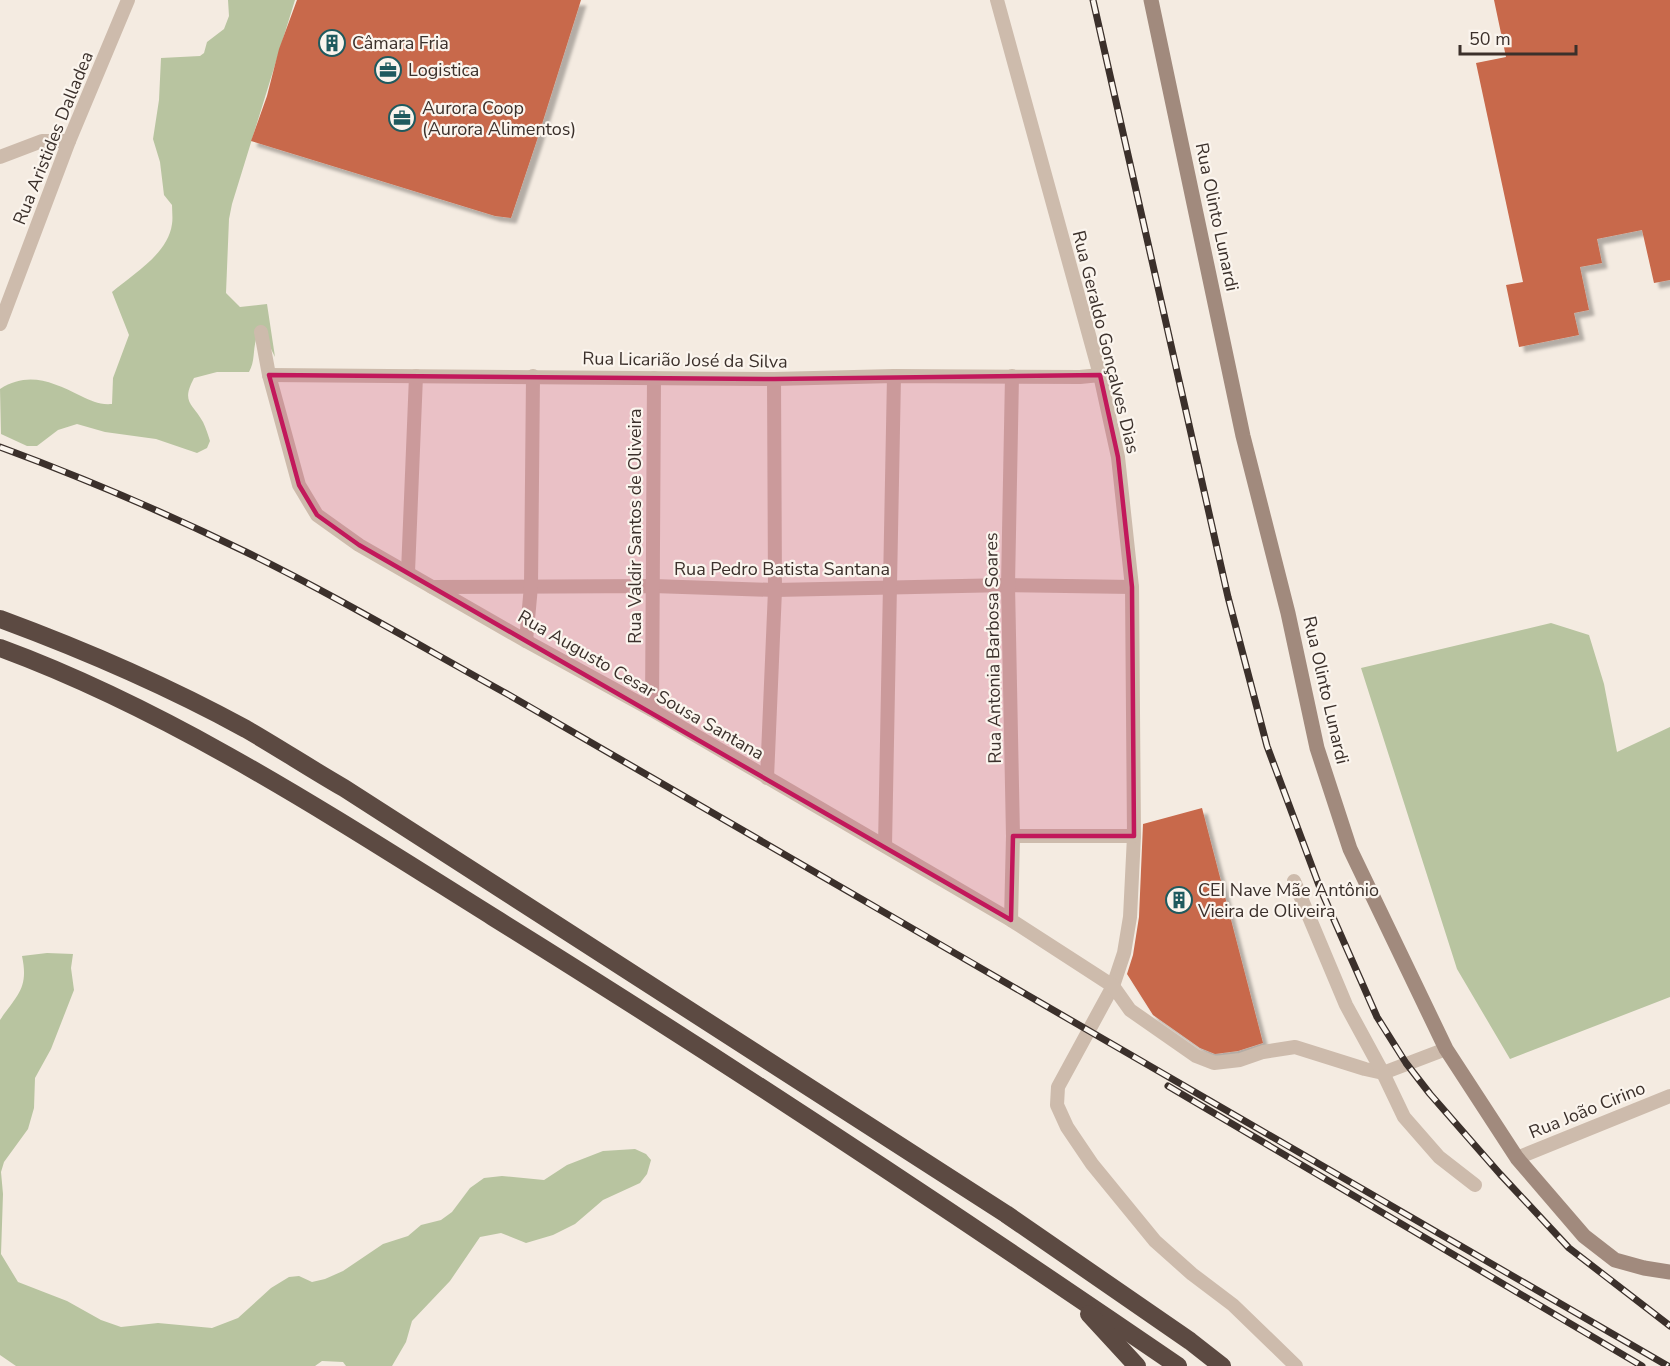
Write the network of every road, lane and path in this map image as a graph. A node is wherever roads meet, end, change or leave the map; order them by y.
1 (128, 0) edge
2 (997, 0) edge
3 (1151, 0) edge
4 (69, 141) junction
5 (0, 157) edge
6 (0, 324) edge
7 (261, 332) dead end
8 (269, 375) junction
9 (1100, 375) junction
10 (416, 376) junction
11 (533, 376) junction
12 (894, 376) junction
13 (1012, 376) junction
14 (654, 378) junction
15 (774, 379) junction
16 (408, 572) junction
17 (1008, 585) junction
18 (531, 586) junction
19 (653, 586) junction
20 (432, 587) junction
21 (1132, 587) junction
22 (891, 588) junction
23 (775, 590) junction
24 (0, 619) edge
25 (526, 642) junction
26 (0, 648) edge
27 (652, 710) junction
28 (767, 778) junction
29 (1013, 836) junction
30 (1134, 836) junction
31 (885, 846) junction
32 (1294, 881) dead end
33 (1011, 920) junction
34 (1113, 986) junction
35 (1446, 1049) junction
36 (1383, 1073) junction
37 (1670, 1096) edge
38 (1517, 1158) junction
39 (1475, 1185) dead end
40 (1670, 1272) edge
41 (1060, 1285) junction
42 (1137, 1366) edge
43 (1178, 1366) edge
44 (1222, 1366) edge
45 (1296, 1366) edge

1 - 4 street, Rua Aristides Dalladea
2 - 9 street, Rua Geraldo Gonçalves Dias
3 - 35 street, Rua Olinto Lunardi
4 - 5 street
4 - 6 street, Rua Aristides Dalladea
7 - 8 street, Rua Augusto Cesar Sousa Santana
8 - 10 street, Rua Licarião José da Silva
8 - 16 street, Rua Augusto Cesar Sousa Santana
9 - 13 street, Rua Licarião José da Silva
9 - 21 street, Rua Geraldo Gonçalves Dias
10 - 11 street, Rua Licarião José da Silva
10 - 16 street
11 - 14 street, Rua Licarião José da Silva
11 - 18 street
12 - 13 street, Rua Licarião José da Silva
12 - 15 street, Rua Licarião José da Silva
12 - 22 street
13 - 17 street, Rua Antonia Barbosa Soares
14 - 15 street, Rua Licarião José da Silva
14 - 19 street, Rua Valdir Santos de Oliveira
15 - 23 street
16 - 20 street, Rua Augusto Cesar Sousa Santana
17 - 21 street, Rua Pedro Batista Santana
17 - 22 street, Rua Pedro Batista Santana
17 - 29 street, Rua Antonia Barbosa Soares
18 - 19 street, Rua Pedro Batista Santana
18 - 20 street, Rua Pedro Batista Santana
18 - 25 street
19 - 23 street, Rua Pedro Batista Santana
19 - 27 street, Rua Valdir Santos de Oliveira
20 - 25 street, Rua Augusto Cesar Sousa Santana
21 - 30 street, Rua Geraldo Gonçalves Dias
22 - 23 street, Rua Pedro Batista Santana
22 - 31 street
23 - 28 street
24 - 44 highway
25 - 27 street, Rua Augusto Cesar Sousa Santana
26 - 41 highway
27 - 28 street, Rua Augusto Cesar Sousa Santana
28 - 31 street, Rua Augusto Cesar Sousa Santana
29 - 30 street
29 - 33 street, Rua Antonia Barbosa Soares
30 - 34 street, Rua Geraldo Gonçalves Dias
31 - 33 street, Rua Augusto Cesar Sousa Santana
32 - 36 street
33 - 34 street, Rua Augusto Cesar Sousa Santana
34 - 36 street
34 - 45 street, Rua Geraldo Gonçalves Dias
35 - 36 street
35 - 38 street, Rua Olinto Lunardi
36 - 39 street
37 - 38 street, Rua João Cirino
38 - 40 street, Rua Olinto Lunardi
41 - 42 highway
41 - 43 highway

